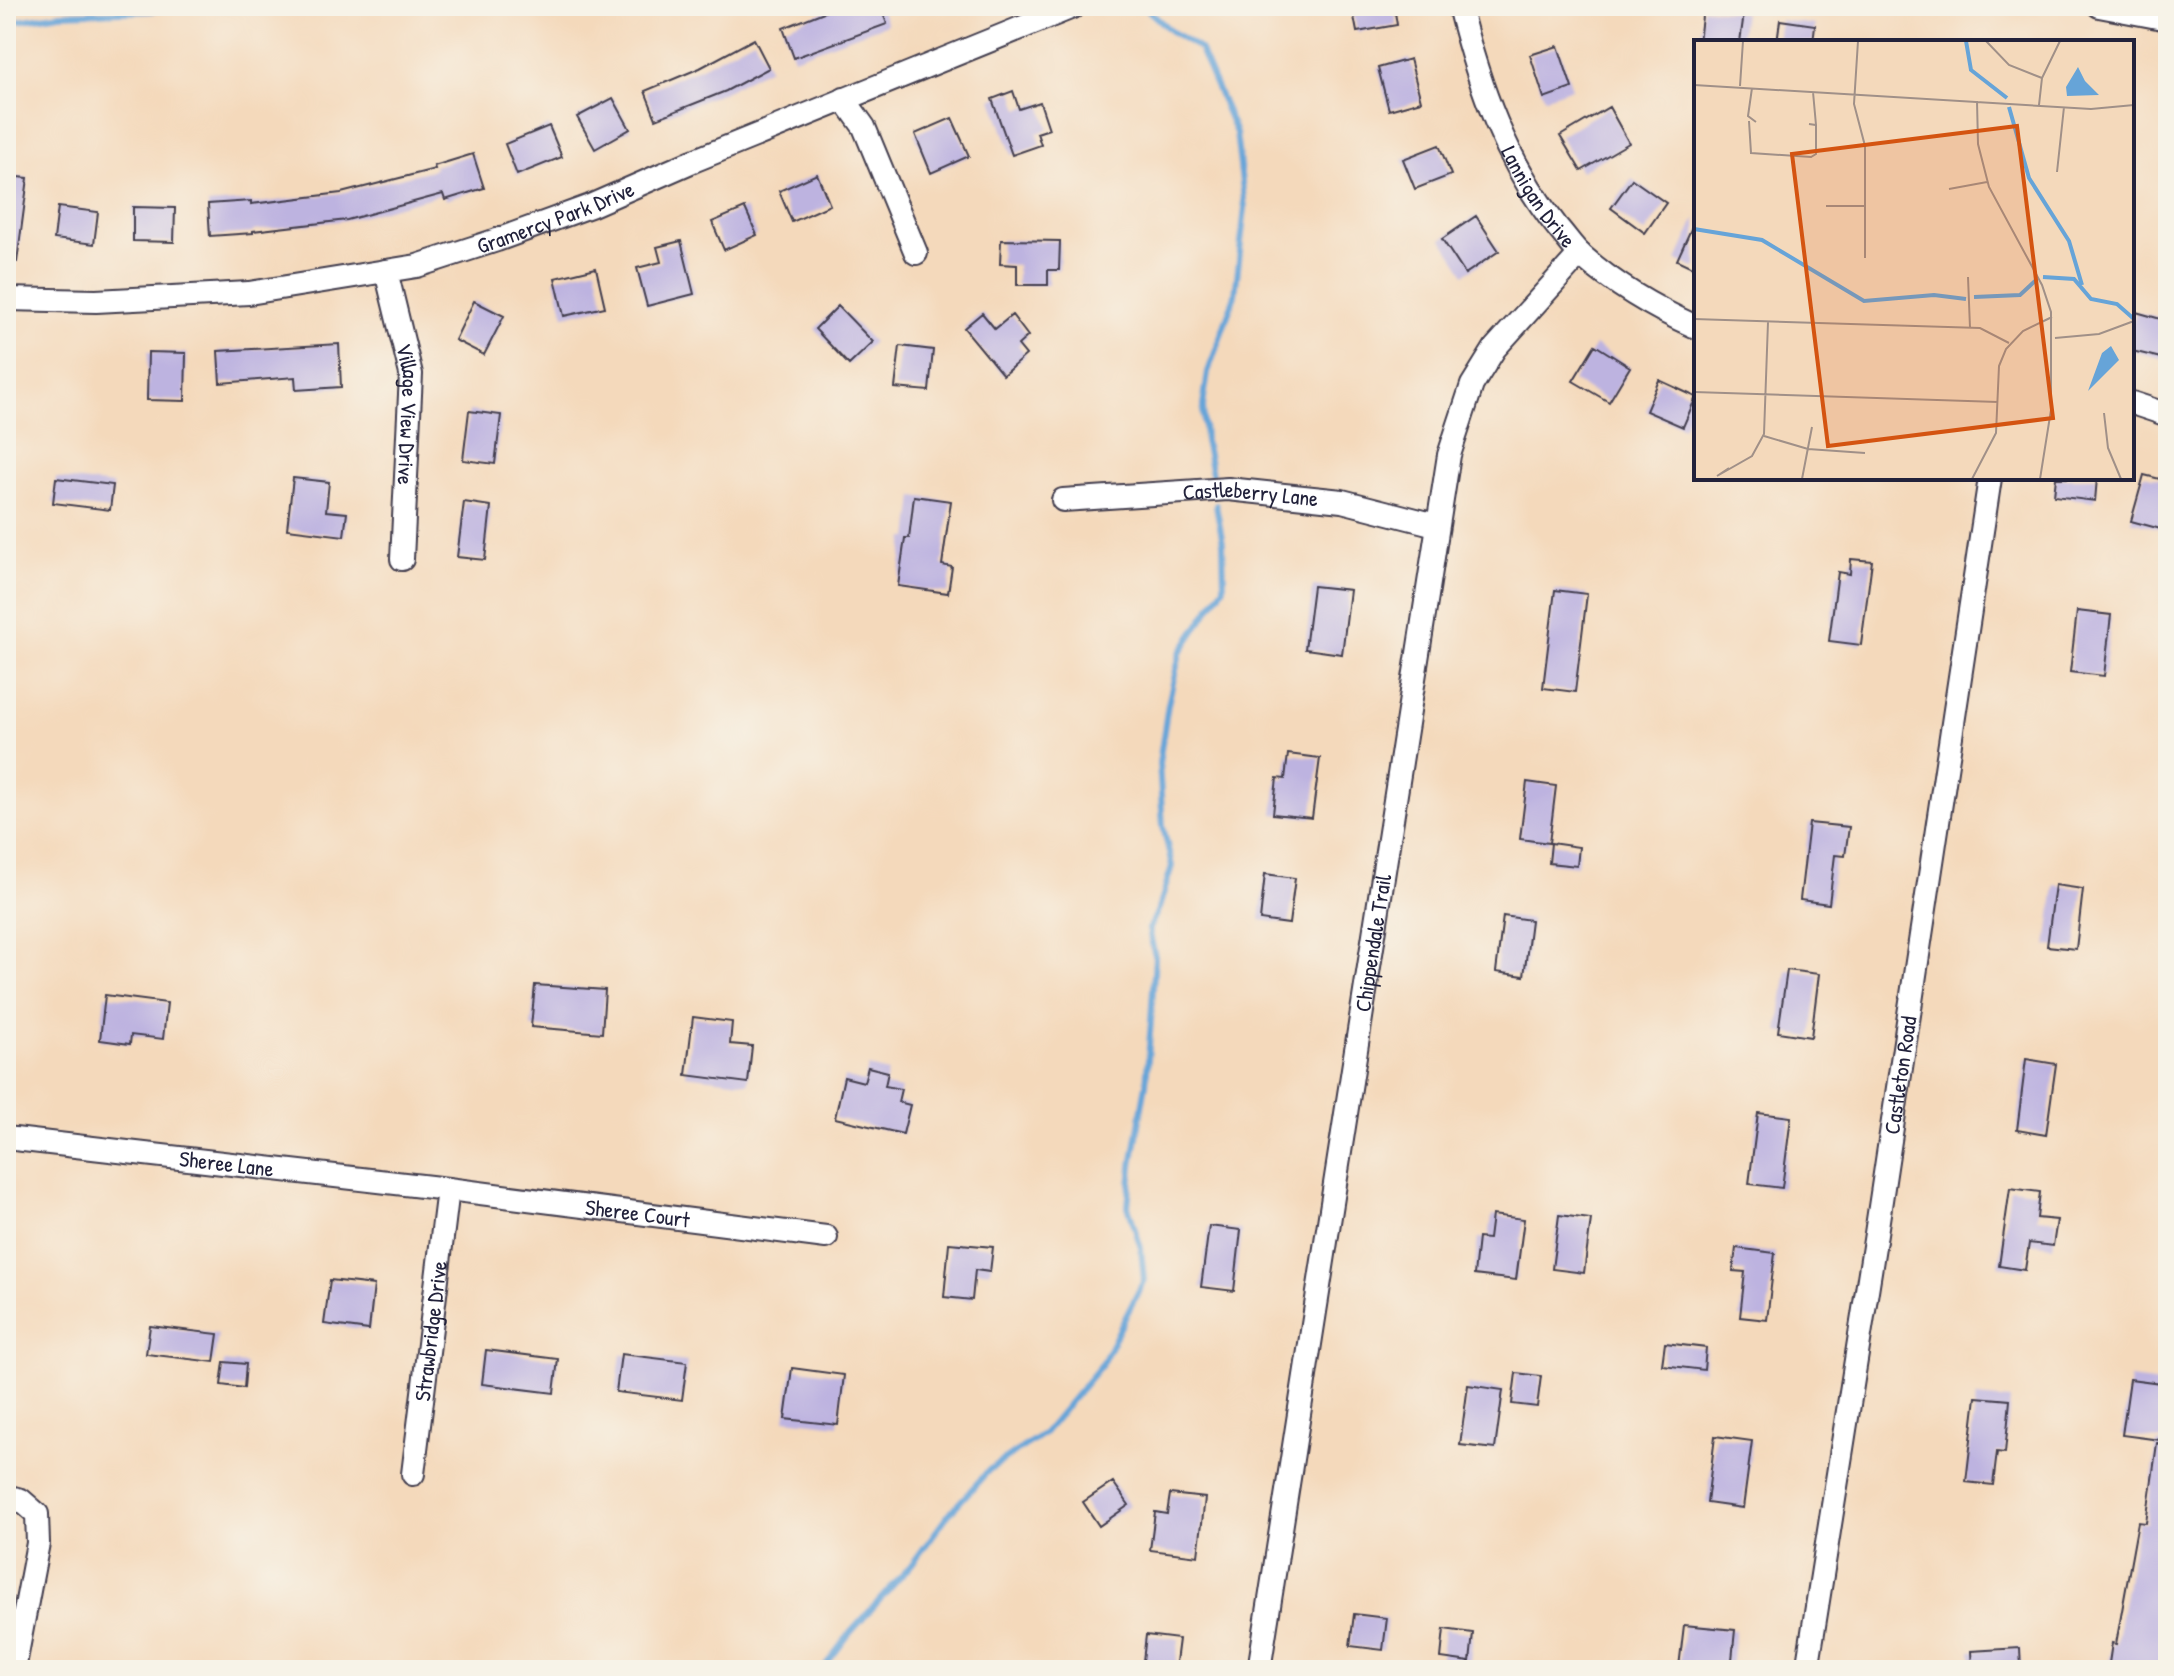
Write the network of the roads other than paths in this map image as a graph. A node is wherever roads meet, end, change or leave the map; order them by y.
1 (1075, 6) edge
2 (1459, 6) edge
3 (2099, 6) edge
4 (2168, 19) edge
5 (844, 99) junction
6 (916, 253) dead end
7 (1580, 254) junction
8 (386, 271) junction
9 (6, 299) edge
10 (1694, 326) edge
11 (2134, 404) edge
12 (2168, 415) edge
13 (1990, 480) edge
14 (1063, 500) dead end
15 (1436, 525) junction
16 (402, 559) dead end
17 (6, 1138) edge
18 (448, 1189) junction
19 (826, 1237) dead end
20 (413, 1474) dead end
21 (6, 1496) edge
22 (14, 1670) edge
23 (1259, 1670) edge
24 (1807, 1670) edge

1 - 5 street, Gramercy Park Drive
2 - 7 street, Lannigan Drive
3 - 4 street
5 - 6 street
5 - 8 street, Gramercy Park Drive
7 - 10 street, Lannigan Drive
7 - 15 street, Chippendale Trail
8 - 9 street, Gramercy Park Drive
8 - 16 street, Village View Drive
11 - 12 street
13 - 24 street, Castleton Road
14 - 15 street, Castleberry Lane
15 - 23 street, Chippendale Trail
17 - 18 street, Sheree Lane
18 - 19 street, Sheree Court
18 - 20 street, Strawbridge Drive
21 - 22 street

